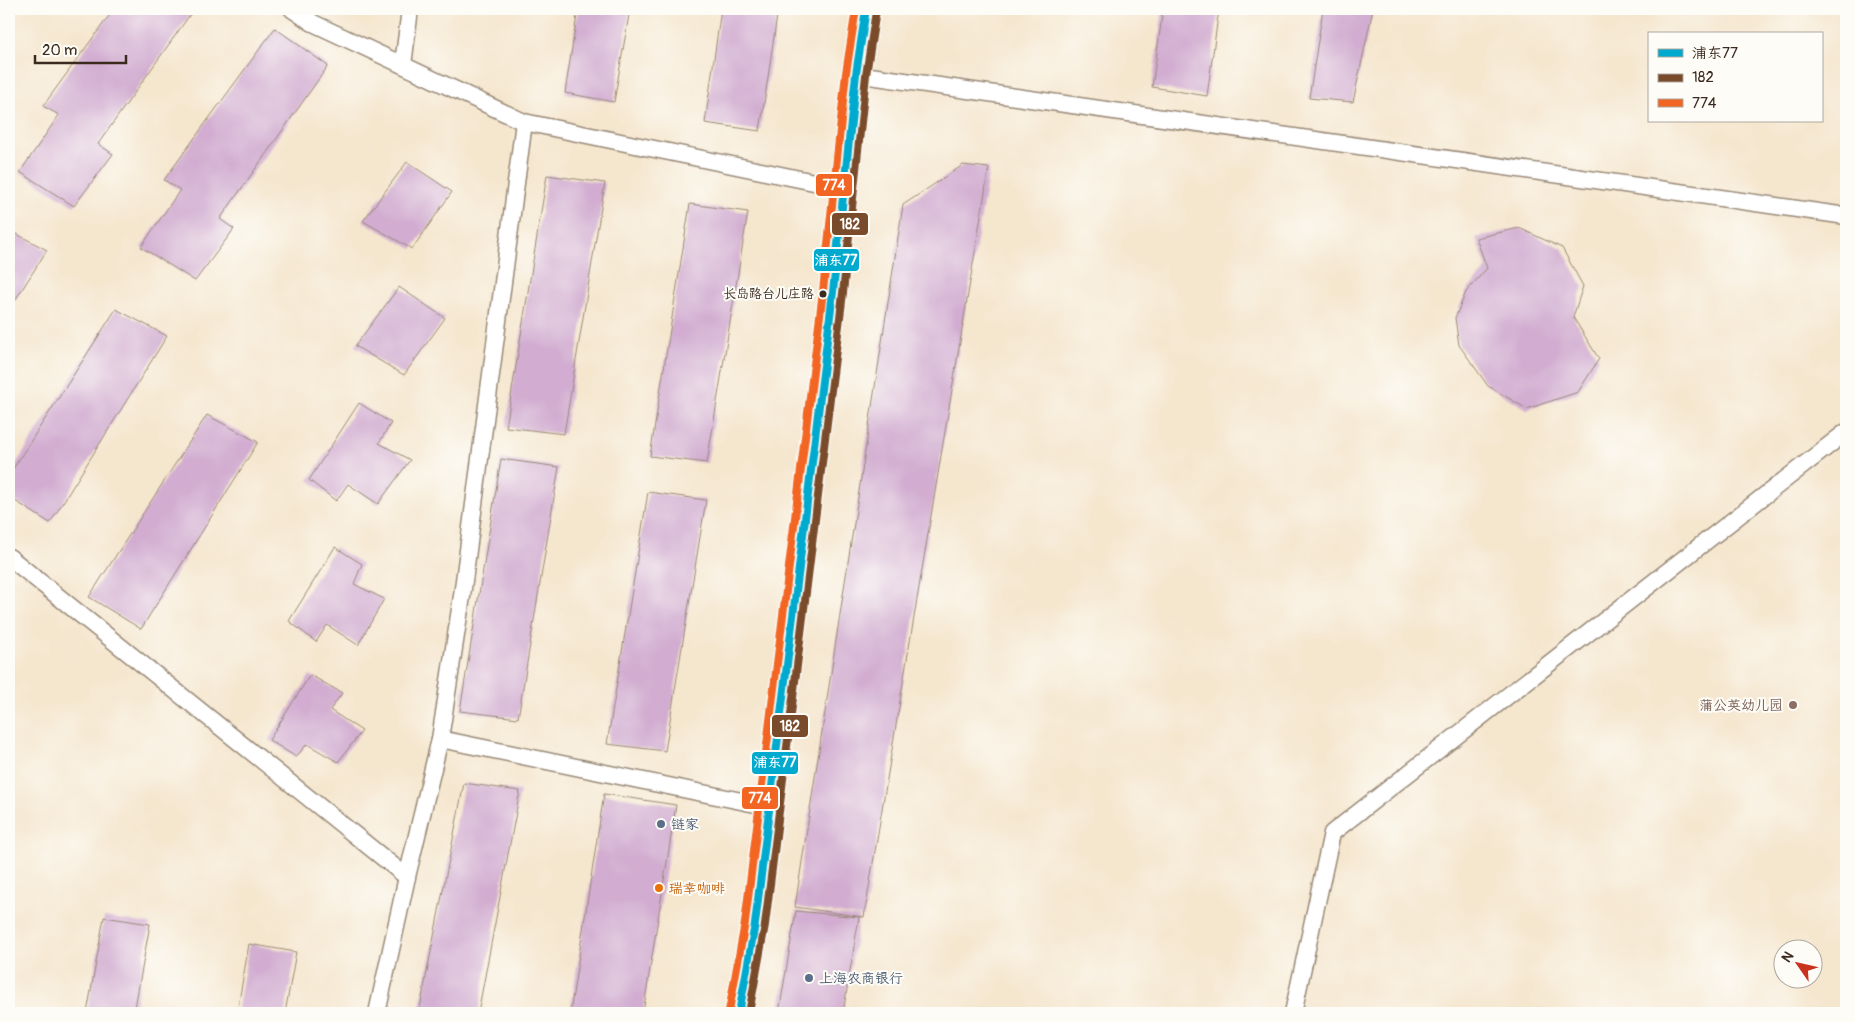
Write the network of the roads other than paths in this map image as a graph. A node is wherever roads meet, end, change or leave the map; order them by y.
1 (292, 9) edge
2 (410, 9) edge
3 (866, 9) edge
4 (403, 65) junction
5 (856, 74) junction
6 (524, 122) junction
7 (843, 188) junction
8 (1846, 216) edge
9 (1846, 432) edge
10 (9, 557) edge
11 (440, 739) junction
12 (770, 807) junction
13 (406, 877) junction
14 (377, 1013) edge
15 (739, 1013) edge
16 (1293, 1013) edge

1 - 4 lane
2 - 4 lane
3 - 5 street
4 - 6 lane
5 - 7 street
5 - 8 lane
6 - 7 lane
6 - 11 lane
7 - 12 street
9 - 16 lane
10 - 13 lane
11 - 12 lane
11 - 13 lane
12 - 15 street
13 - 14 lane

